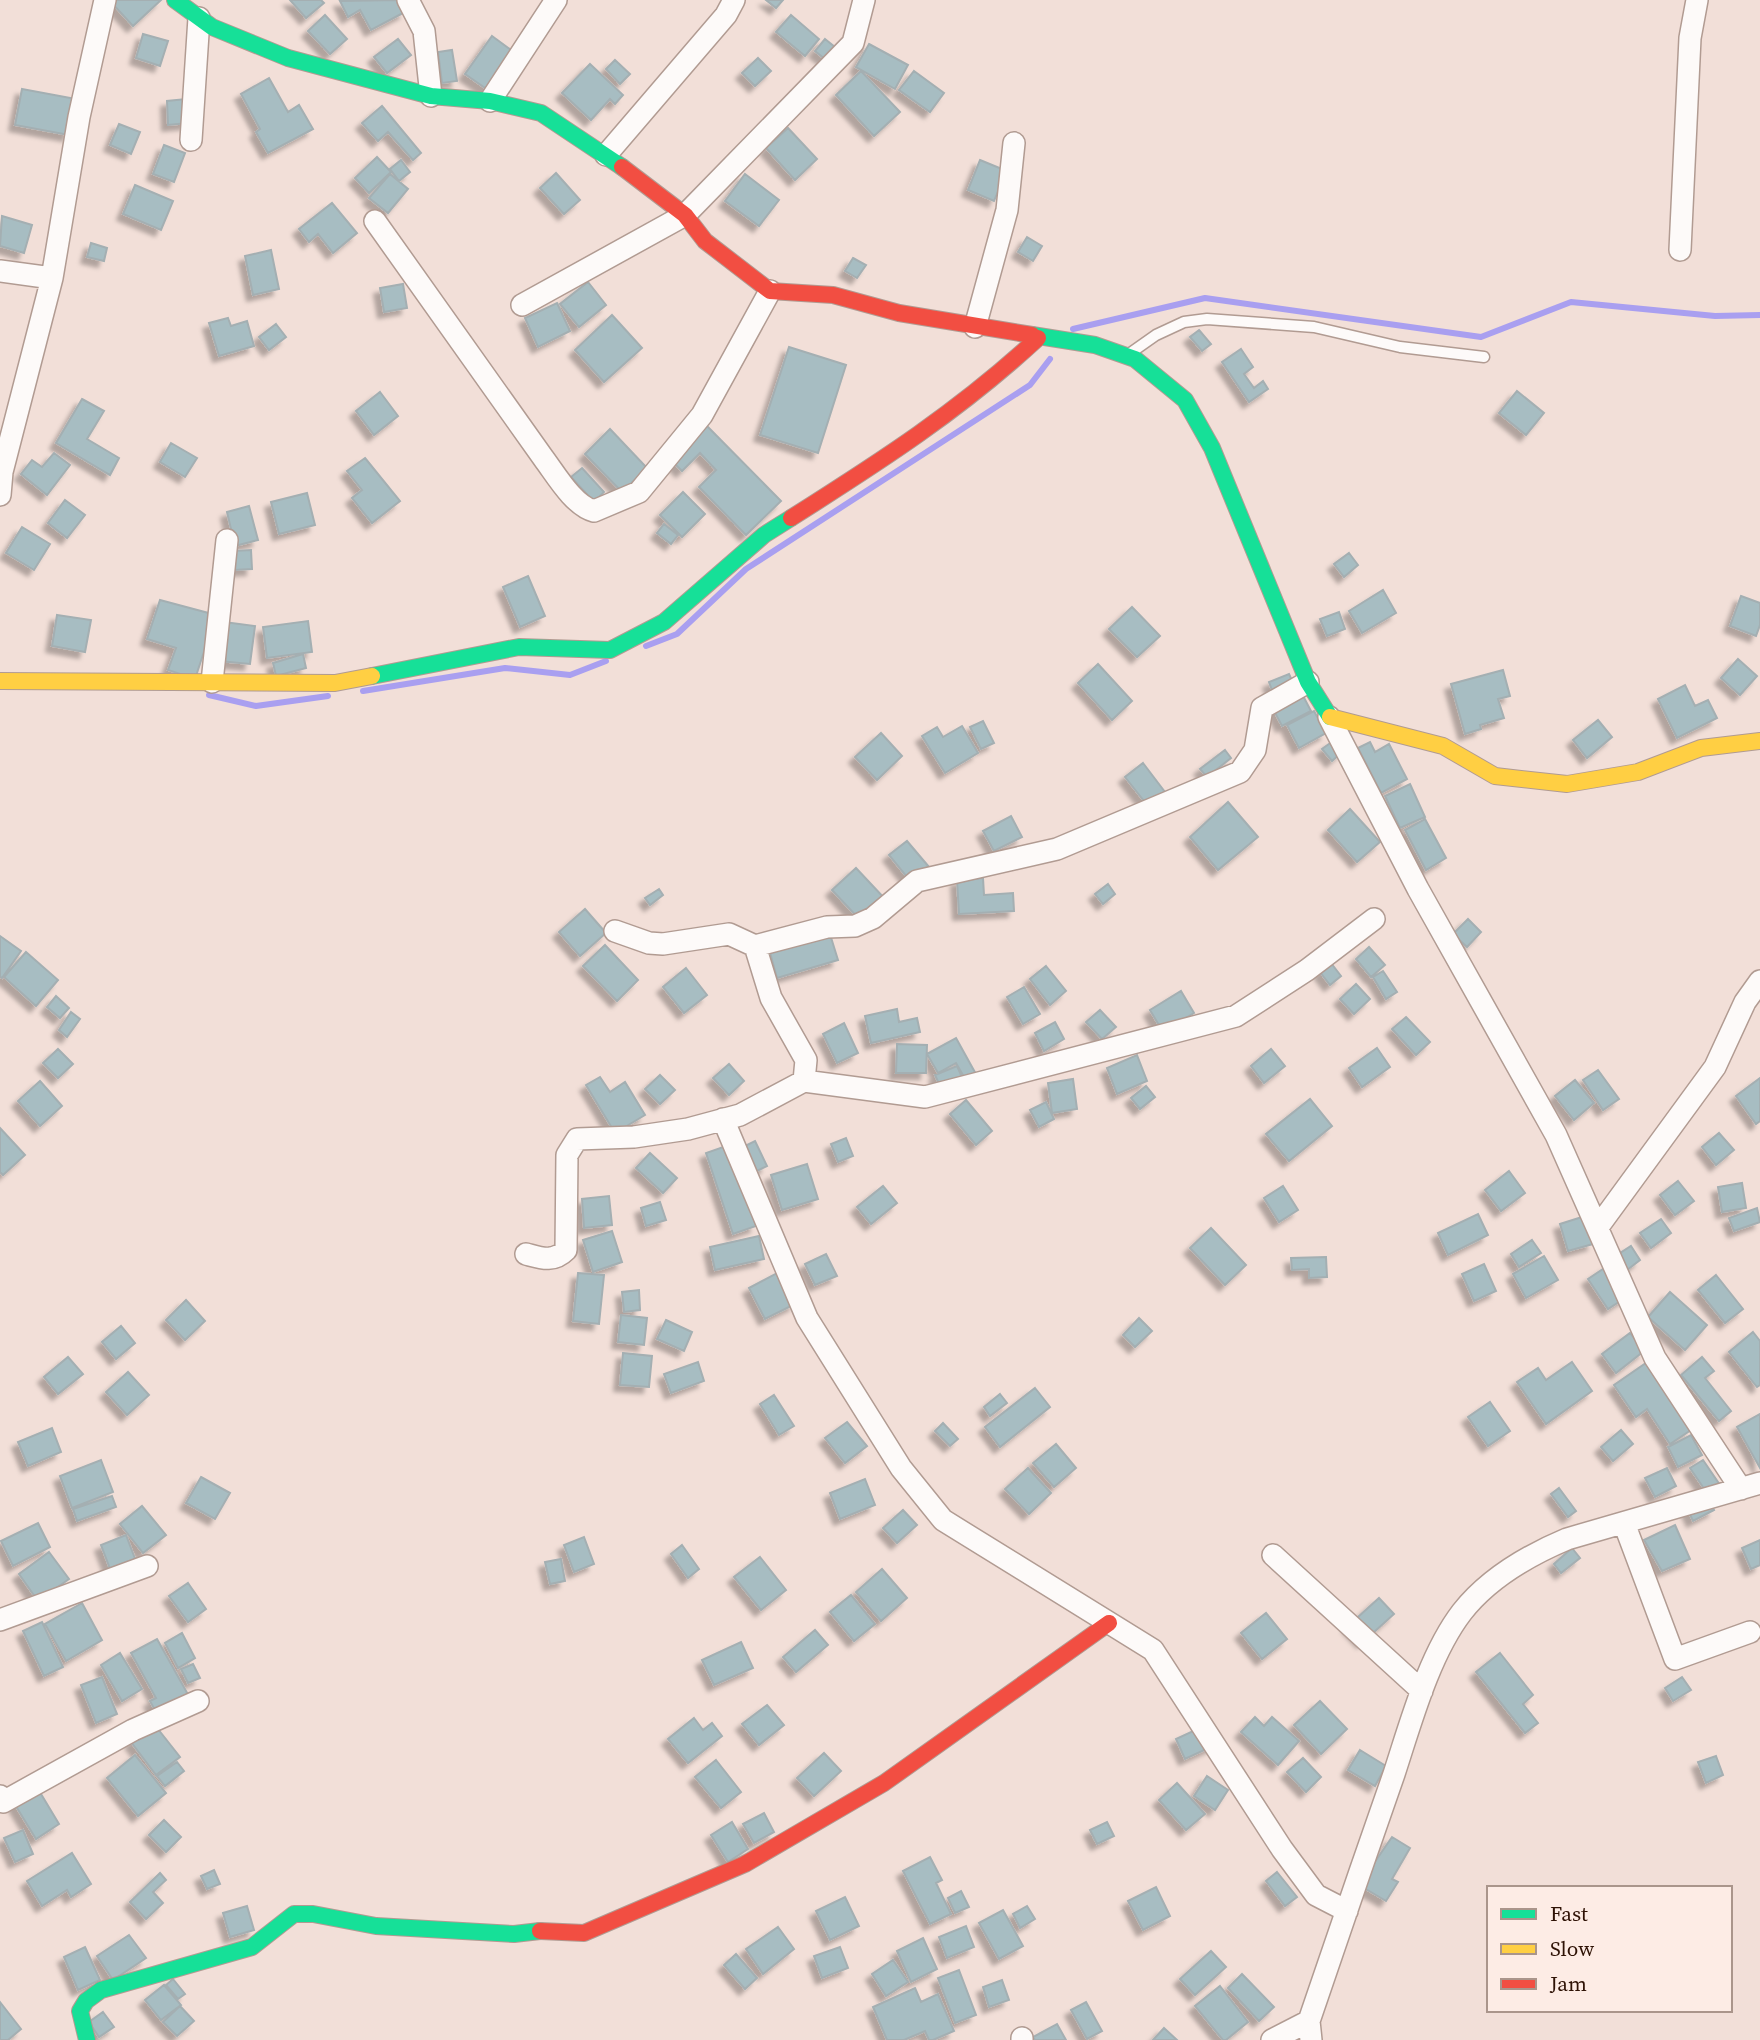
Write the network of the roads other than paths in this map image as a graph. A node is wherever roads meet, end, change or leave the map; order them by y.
1 (104, 0) edge
2 (175, 0) edge
3 (408, 0) edge
4 (556, 0) edge
5 (734, 0) edge
6 (864, 0) edge
7 (1697, 0) edge
8 (200, 18) junction
9 (430, 96) junction
10 (491, 101) junction
11 (191, 140) dead end
12 (1014, 143) dead end
13 (606, 155) junction
14 (685, 215) junction
15 (375, 221) dead end
16 (1680, 250) dead end
17 (0, 271) edge
18 (52, 278) junction
19 (770, 291) junction
20 (522, 305) dead end
21 (975, 327) junction
22 (1038, 338) junction
23 (1126, 356) junction
24 (1484, 357) dead end
25 (0, 495) edge
26 (227, 540) dead end
27 (0, 681) edge
28 (212, 682) junction
29 (1308, 682) junction
30 (1329, 717) junction
31 (1760, 741) edge
32 (1374, 919) dead end
33 (615, 931) dead end
34 (755, 946) junction
35 (1760, 981) edge
36 (804, 1081) junction
37 (723, 1119) junction
38 (1598, 1227) junction
39 (526, 1254) dead end
40 (1750, 1486) edge
41 (1624, 1523) junction
42 (1273, 1555) dead end
43 (147, 1566) dead end
44 (0, 1619) edge
45 (1110, 1623) junction
46 (1750, 1632) dead end
47 (1422, 1691) junction
48 (198, 1701) dead end
49 (0, 1796) edge
50 (1347, 1911) junction
51 (1310, 2031) edge
52 (87, 2040) edge
53 (1272, 2040) edge

1 - 18 street
2 - 8 street
3 - 9 street
4 - 10 street
5 - 13 street
6 - 14 street
7 - 16 street
8 - 9 street
8 - 11 street
9 - 10 street
10 - 13 street
12 - 21 street
13 - 14 street
14 - 19 street
14 - 20 street
15 - 19 street
17 - 18 street
18 - 25 street
19 - 21 street
21 - 22 street
22 - 23 street
22 - 28 street
23 - 24 lane
23 - 29 street
26 - 28 street
27 - 28 street
29 - 30 street
29 - 34 street
30 - 31 street
30 - 38 street
32 - 36 street
33 - 34 street
34 - 36 street
35 - 38 street
36 - 37 street
37 - 39 street
37 - 45 street
38 - 40 street
40 - 41 street
41 - 46 street
41 - 47 street
42 - 47 street
43 - 44 street
45 - 50 street
45 - 52 street
47 - 50 street
48 - 49 street
50 - 51 street
51 - 53 street

